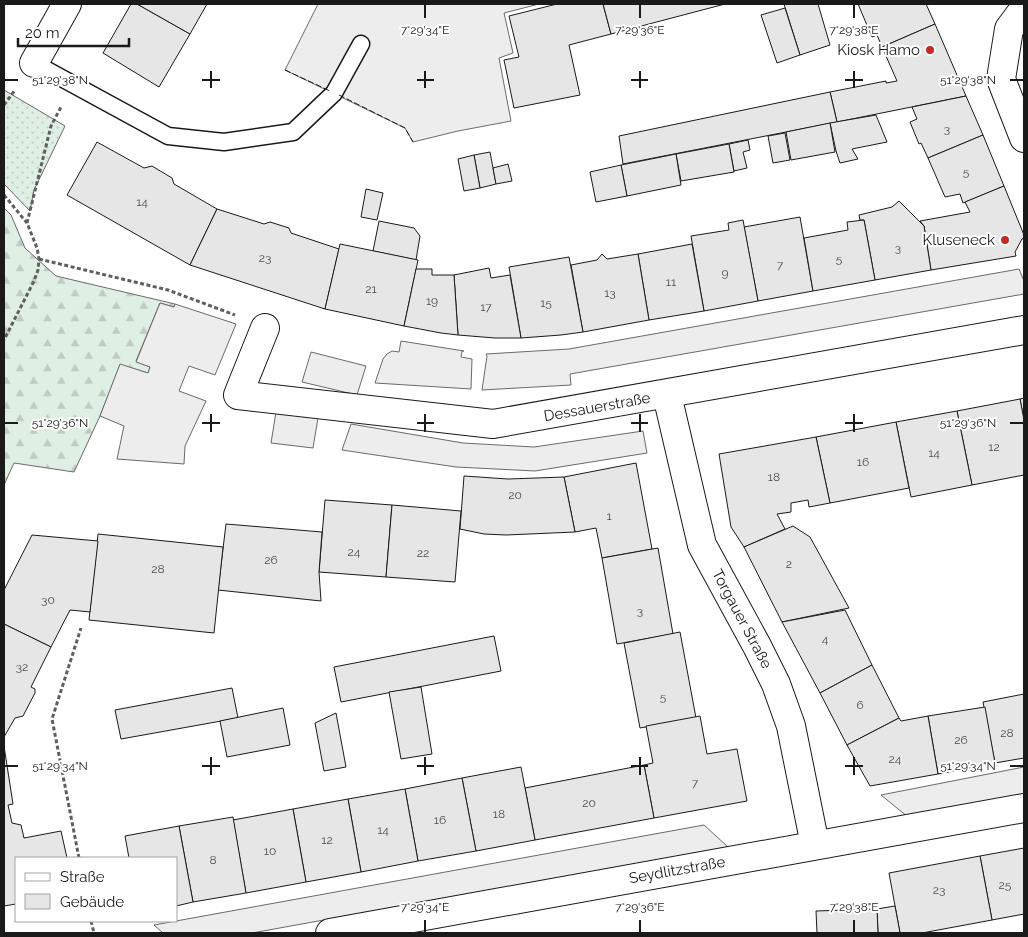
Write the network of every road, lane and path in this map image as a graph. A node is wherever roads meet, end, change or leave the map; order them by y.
1 (67, 4) edge
2 (1016, 19) edge
3 (361, 44) dead end
4 (34, 63) joint
5 (72, 84) junction
6 (1024, 138) edge
7 (4, 195) edge
8 (27, 223) junction
9 (39, 259) junction
10 (265, 328) joint
11 (1024, 330) edge
12 (4, 340) edge
13 (667, 395) junction
14 (81, 628) dead end
15 (1024, 808) edge
16 (815, 845) junction
17 (79, 857) edge
18 (330, 933) edge

1 - 4 street
2 - 6 street
3 - 5 lane
4 - 5 lane
5 - 8 path
7 - 8 path
8 - 9 path
9 - 10 path
9 - 12 path
10 - 13 street, Dessauerstraße
11 - 13 street, Dessauerstraße
13 - 16 street, Torgauer Straße
14 - 17 path
15 - 16 street, Seydlitzstraße
16 - 18 street, Seydlitzstraße

